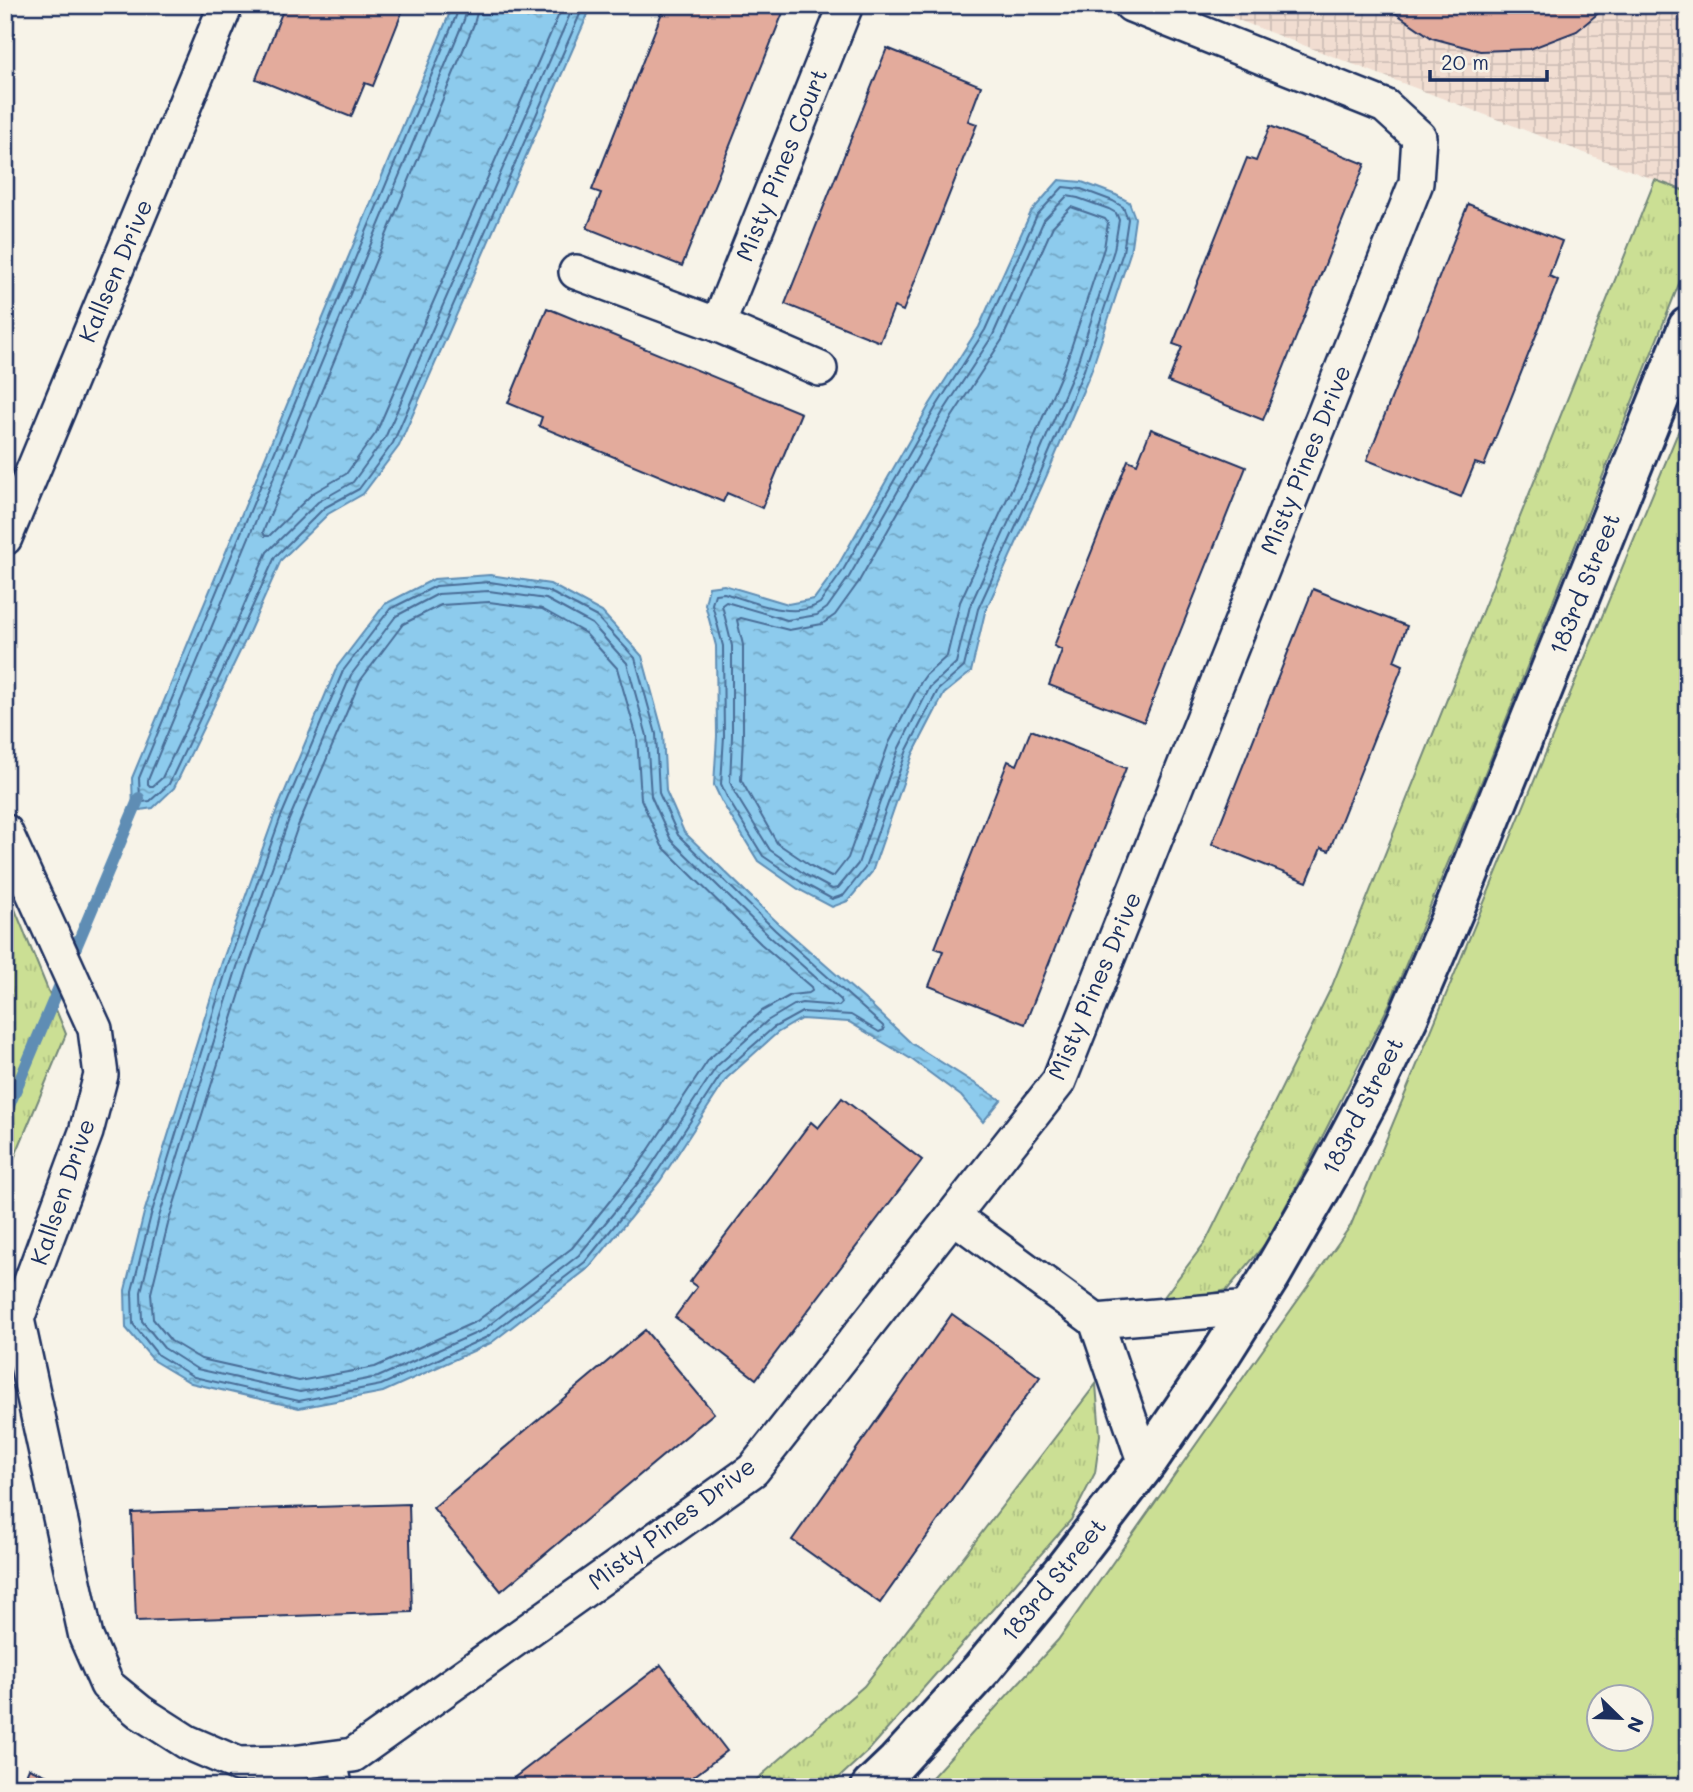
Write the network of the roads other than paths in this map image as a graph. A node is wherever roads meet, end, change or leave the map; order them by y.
1 (226, 5) edge
2 (846, 5) edge
3 (1131, 5) edge
4 (576, 272) dead end
5 (718, 325) junction
6 (1688, 327) edge
7 (820, 369) dead end
8 (5, 538) edge
9 (5, 831) edge
10 (953, 1216) junction
11 (1250, 1308) junction
12 (1096, 1321) junction
13 (1145, 1464) junction
14 (107, 1685) joint
15 (340, 1772) edge
16 (871, 1787) edge

1 - 8 street, Kallsen Drive
2 - 5 street, Misty Pines Court
3 - 10 street, Misty Pines Drive
4 - 5 street
5 - 7 street
6 - 11 street, 183rd Street
9 - 14 street, Kallsen Drive
10 - 12 street
10 - 15 street, Misty Pines Drive
11 - 12 street
11 - 13 street, 183rd Street
12 - 13 street
13 - 16 street, 183rd Street
14 - 15 street, Misty Pines Drive

